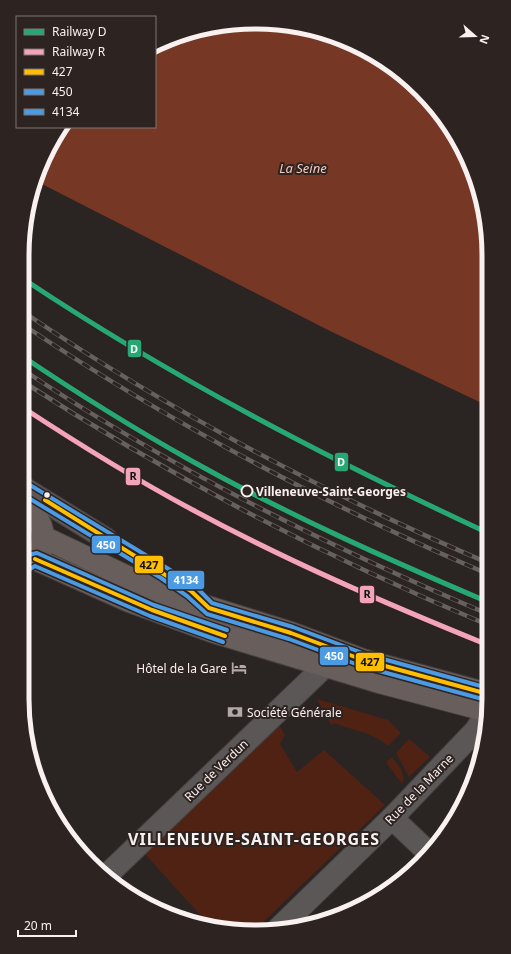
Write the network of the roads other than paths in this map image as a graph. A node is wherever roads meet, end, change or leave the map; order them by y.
1 (29, 498) edge
2 (35, 508) edge
3 (43, 537) junction
4 (106, 539) dead end
5 (29, 562) edge
6 (29, 563) edge
7 (325, 666) junction
8 (482, 703) edge
9 (482, 704) edge
10 (481, 719) edge
11 (392, 818) junction
12 (425, 849) edge
13 (110, 872) edge
14 (284, 923) edge

1 - 2 street
2 - 3 main road
2 - 4 street
3 - 5 main road
3 - 8 main road
6 - 7 main road
7 - 9 main road
7 - 13 street, Rue de Verdun
10 - 11 street, Rue de la Marne
11 - 12 street
11 - 14 street, Rue de la Marne

